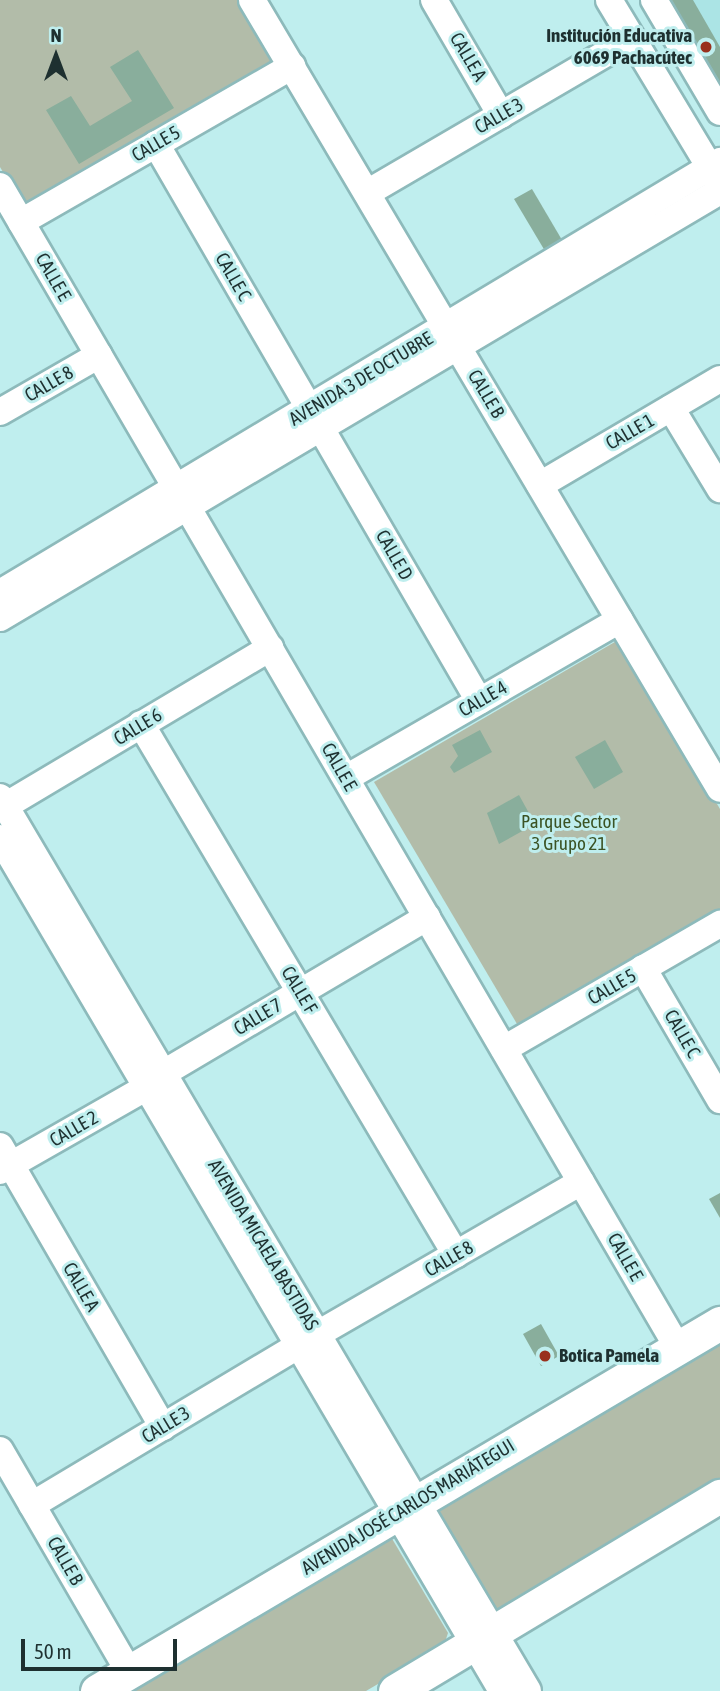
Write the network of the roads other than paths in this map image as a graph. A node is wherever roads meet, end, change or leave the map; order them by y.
1 (252, 0) edge
2 (434, 0) edge
3 (609, 0) edge
4 (653, 0) edge
5 (631, 38) junction
6 (292, 66) junction
7 (720, 112) edge
8 (502, 115) junction
9 (156, 145) junction
10 (716, 171) edge
11 (0, 186) edge
12 (720, 191) edge
13 (367, 193) junction
14 (21, 222) junction
15 (452, 337) junction
16 (99, 355) junction
17 (720, 379) edge
18 (671, 408) junction
19 (0, 412) edge
20 (314, 417) junction
21 (540, 485) junction
22 (720, 489) edge
23 (181, 497) junction
24 (0, 593) edge
25 (0, 618) edge
26 (620, 620) junction
27 (270, 648) junction
28 (479, 701) junction
29 (141, 724) junction
30 (710, 748) edge
31 (345, 778) junction
32 (720, 789) edge
33 (3, 801) edge
34 (0, 838) edge
35 (427, 918) junction
36 (720, 924) edge
37 (643, 968) junction
38 (300, 992) junction
39 (503, 1049) junction
40 (154, 1080) junction
41 (720, 1100) edge
42 (4, 1161) edge
43 (581, 1182) junction
44 (456, 1255) junction
45 (720, 1323) edge
46 (308, 1340) junction
47 (678, 1348) junction
48 (163, 1427) junction
49 (0, 1450) edge
50 (720, 1496) edge
51 (32, 1505) junction
52 (406, 1508) junction
53 (482, 1636) junction
54 (129, 1672) junction
55 (97, 1691) edge
56 (395, 1691) edge
57 (502, 1691) edge
58 (528, 1691) edge

1 - 6 street, CALLE B
2 - 8 street, CALLE A
3 - 5 street
4 - 7 street
5 - 8 street, CALLE 3
5 - 10 street
6 - 9 street, CALLE 5
6 - 13 street, CALLE B
8 - 13 street, CALLE 3
9 - 14 street, CALLE 5
9 - 20 street, CALLE C
10 - 15 street, AVENIDA 3 DE OCTUBRE
11 - 14 street, CALLE E
12 - 15 street, AVENIDA 3 DE OCTUBRE
13 - 15 street, CALLE B
14 - 16 street, CALLE E
15 - 20 street, AVENIDA 3 DE OCTUBRE
15 - 21 street, CALLE B
16 - 19 street, CALLE 8
16 - 23 street, CALLE E
17 - 18 street, CALLE 1
18 - 21 street, CALLE 1
18 - 22 street
20 - 23 street, AVENIDA 3 DE OCTUBRE
20 - 28 street, CALLE D
21 - 26 street, CALLE B
23 - 24 street, AVENIDA 3 DE OCTUBRE
23 - 25 street, AVENIDA 3 DE OCTUBRE
23 - 27 street, CALLE E
26 - 28 street, CALLE 4
26 - 30 street, CALLE B
27 - 29 street, CALLE 6
27 - 31 street, CALLE E
28 - 31 street, CALLE 4
29 - 33 street, CALLE 6
29 - 38 street, CALLE F
30 - 32 street, CALLE B
31 - 35 street, CALLE E
33 - 40 street, AVENIDA MICAELA BASTIDAS
34 - 40 street, AVENIDA MICAELA BASTIDAS
35 - 38 street, CALLE 7
35 - 39 street, CALLE E
36 - 37 street, CALLE 5
37 - 39 street, CALLE 5
37 - 41 street, CALLE C
38 - 40 street, CALLE 7
38 - 44 street, CALLE F
39 - 43 street, CALLE E
40 - 42 street, CALLE 2
40 - 46 street, AVENIDA MICAELA BASTIDAS
42 - 48 street, CALLE A
43 - 44 street, CALLE 8
43 - 47 street, CALLE E
44 - 46 street, CALLE 8
45 - 47 main road, AVENIDA JOSÉ CARLOS MARIÁTEGUI
46 - 48 street, CALLE 3
46 - 52 street, AVENIDA MICAELA BASTIDAS
47 - 52 main road, AVENIDA JOSÉ CARLOS MARIÁTEGUI
48 - 51 street, CALLE 3
49 - 51 street, CALLE B
50 - 53 main road
51 - 54 street, CALLE B
52 - 53 street, AVENIDA MICAELA BASTIDAS
52 - 54 main road, AVENIDA JOSÉ CARLOS MARIÁTEGUI
53 - 56 main road
53 - 57 street, AVENIDA MICAELA BASTIDAS
53 - 58 street, AVENIDA MICAELA BASTIDAS
54 - 55 main road, AVENIDA JOSÉ CARLOS MARIÁTEGUI

